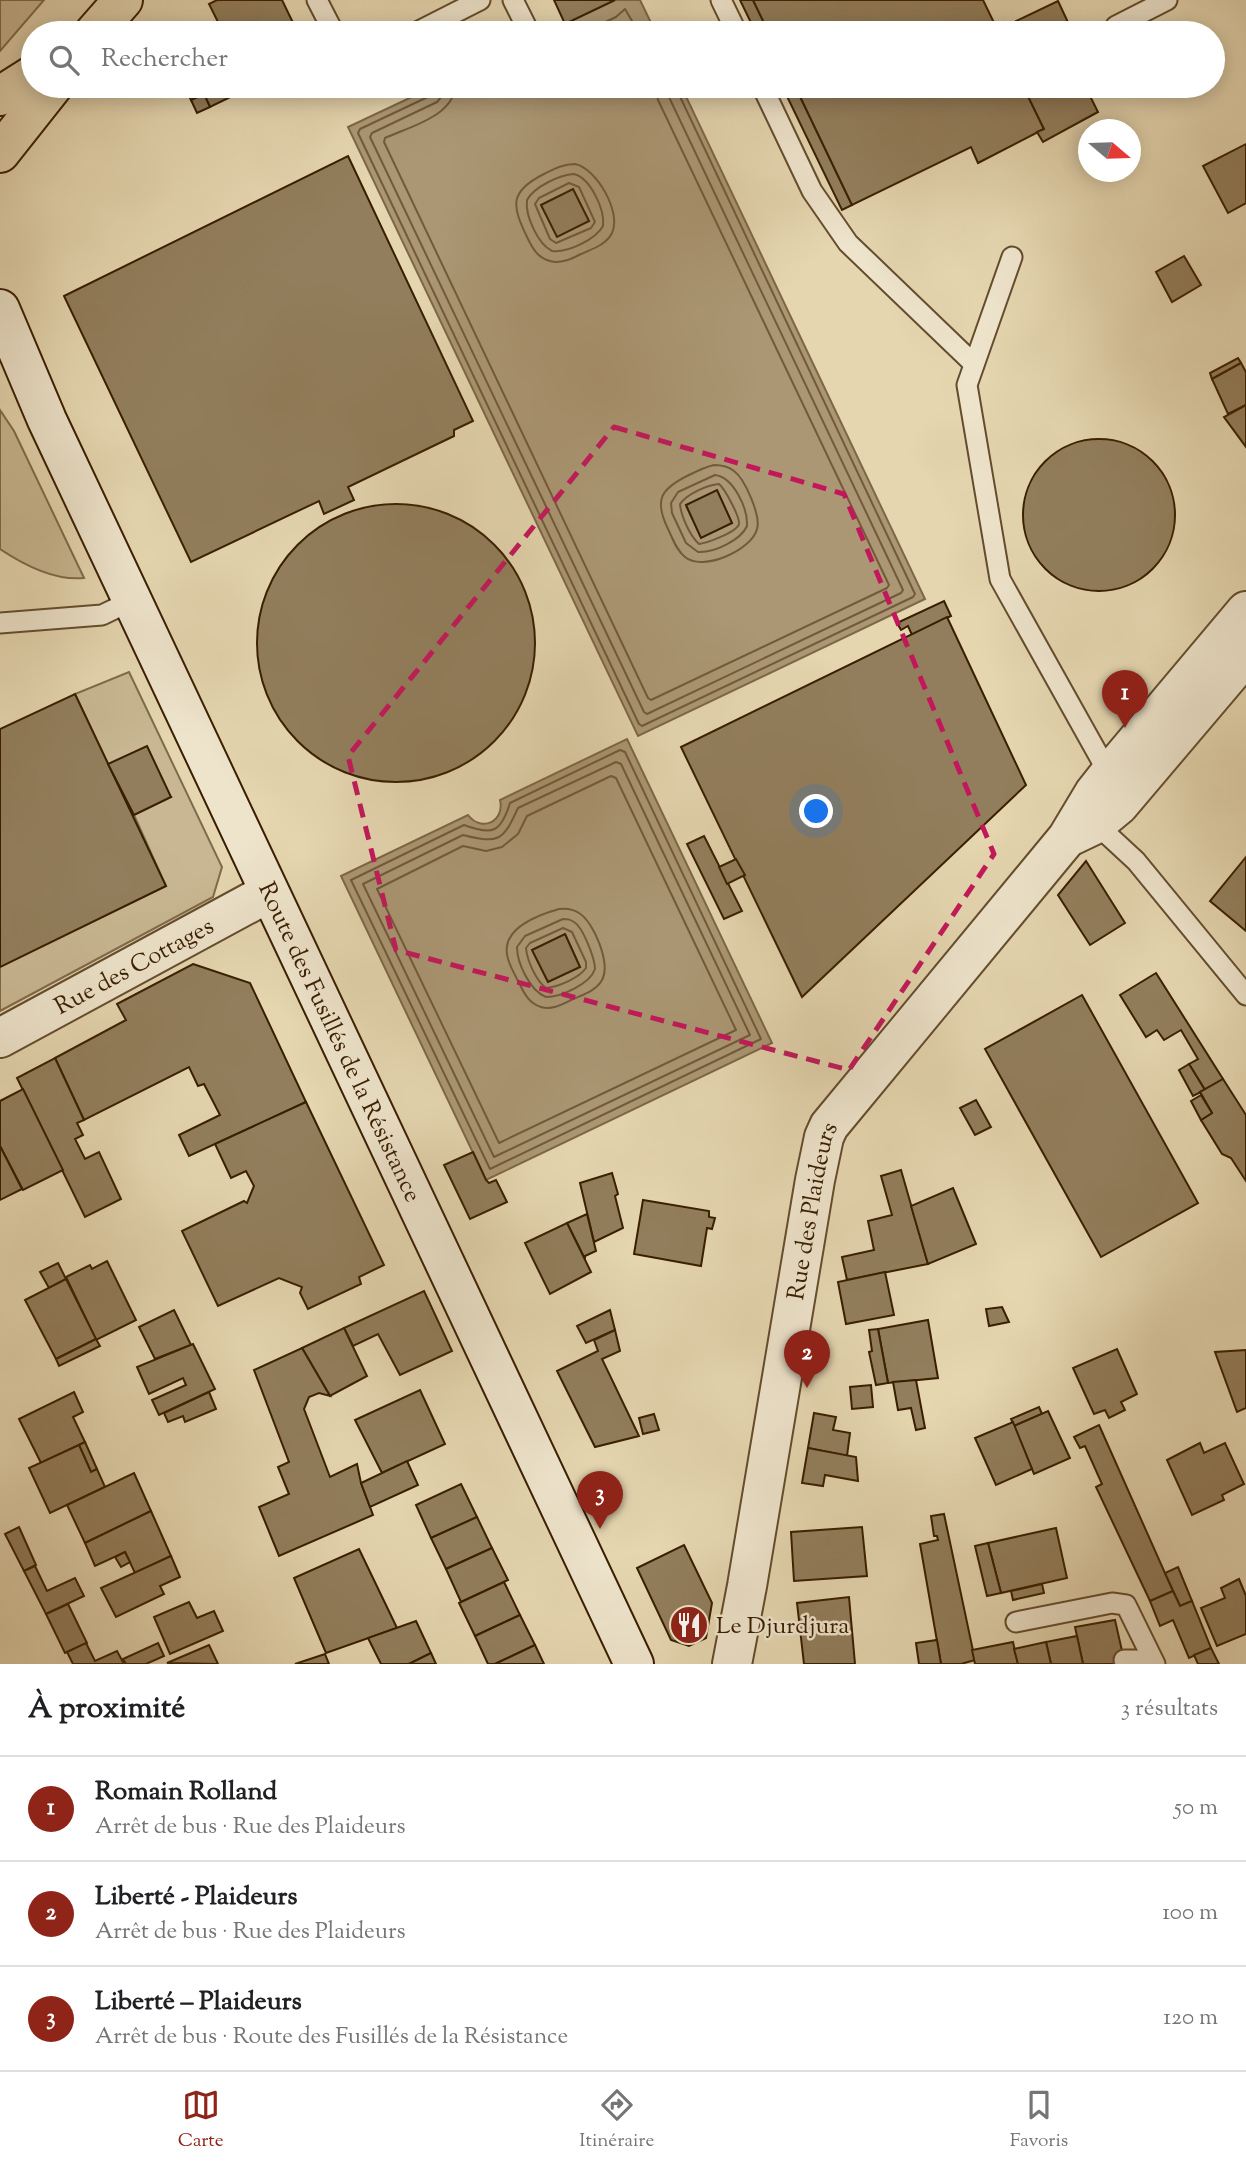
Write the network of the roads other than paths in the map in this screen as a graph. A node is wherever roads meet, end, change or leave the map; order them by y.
1 (123, 0) edge
2 (317, 0) edge
3 (480, 0) edge
4 (513, 0) edge
5 (721, 0) edge
6 (1167, 0) edge
7 (105, 21) edge
8 (328, 21) edge
9 (439, 21) edge
10 (524, 21) edge
11 (731, 21) edge
12 (1126, 21) edge
13 (21, 83) edge
14 (0, 96) edge
15 (44, 98) edge
16 (768, 98) edge
17 (0, 153) edge
18 (1012, 257) dead end
19 (0, 309) edge
20 (974, 364) junction
21 (0, 366) edge
22 (47, 420) junction
23 (133, 600) junction
24 (1246, 611) edge
25 (0, 623) edge
26 (1246, 655) edge
27 (1109, 774) junction
28 (1082, 831) junction
29 (268, 893) junction
30 (1246, 995) edge
31 (0, 1038) edge
32 (1016, 1622) dead end
33 (634, 1664) edge
34 (732, 1664) edge
35 (1155, 1664) edge

1 - 7 main road
2 - 8 lane
3 - 9 lane
4 - 10 lane
5 - 11 lane
6 - 12 lane
13 - 14 main road
15 - 17 main road
16 - 20 lane
18 - 20 lane
19 - 22 street, Route des Fusillés de la Résistance
20 - 27 lane
21 - 22 street, Route des Fusillés de la Résistance
22 - 23 street, Route des Fusillés de la Résistance
23 - 25 lane
23 - 29 street, Route des Fusillés de la Résistance
24 - 27 street, Rue des Plaideurs
26 - 28 street, Rue des Plaideurs
27 - 28 street, Rue des Plaideurs
28 - 30 lane
28 - 34 street, Rue des Plaideurs
29 - 31 street, Rue des Cottages
29 - 33 street, Route des Fusillés de la Résistance
32 - 35 lane

